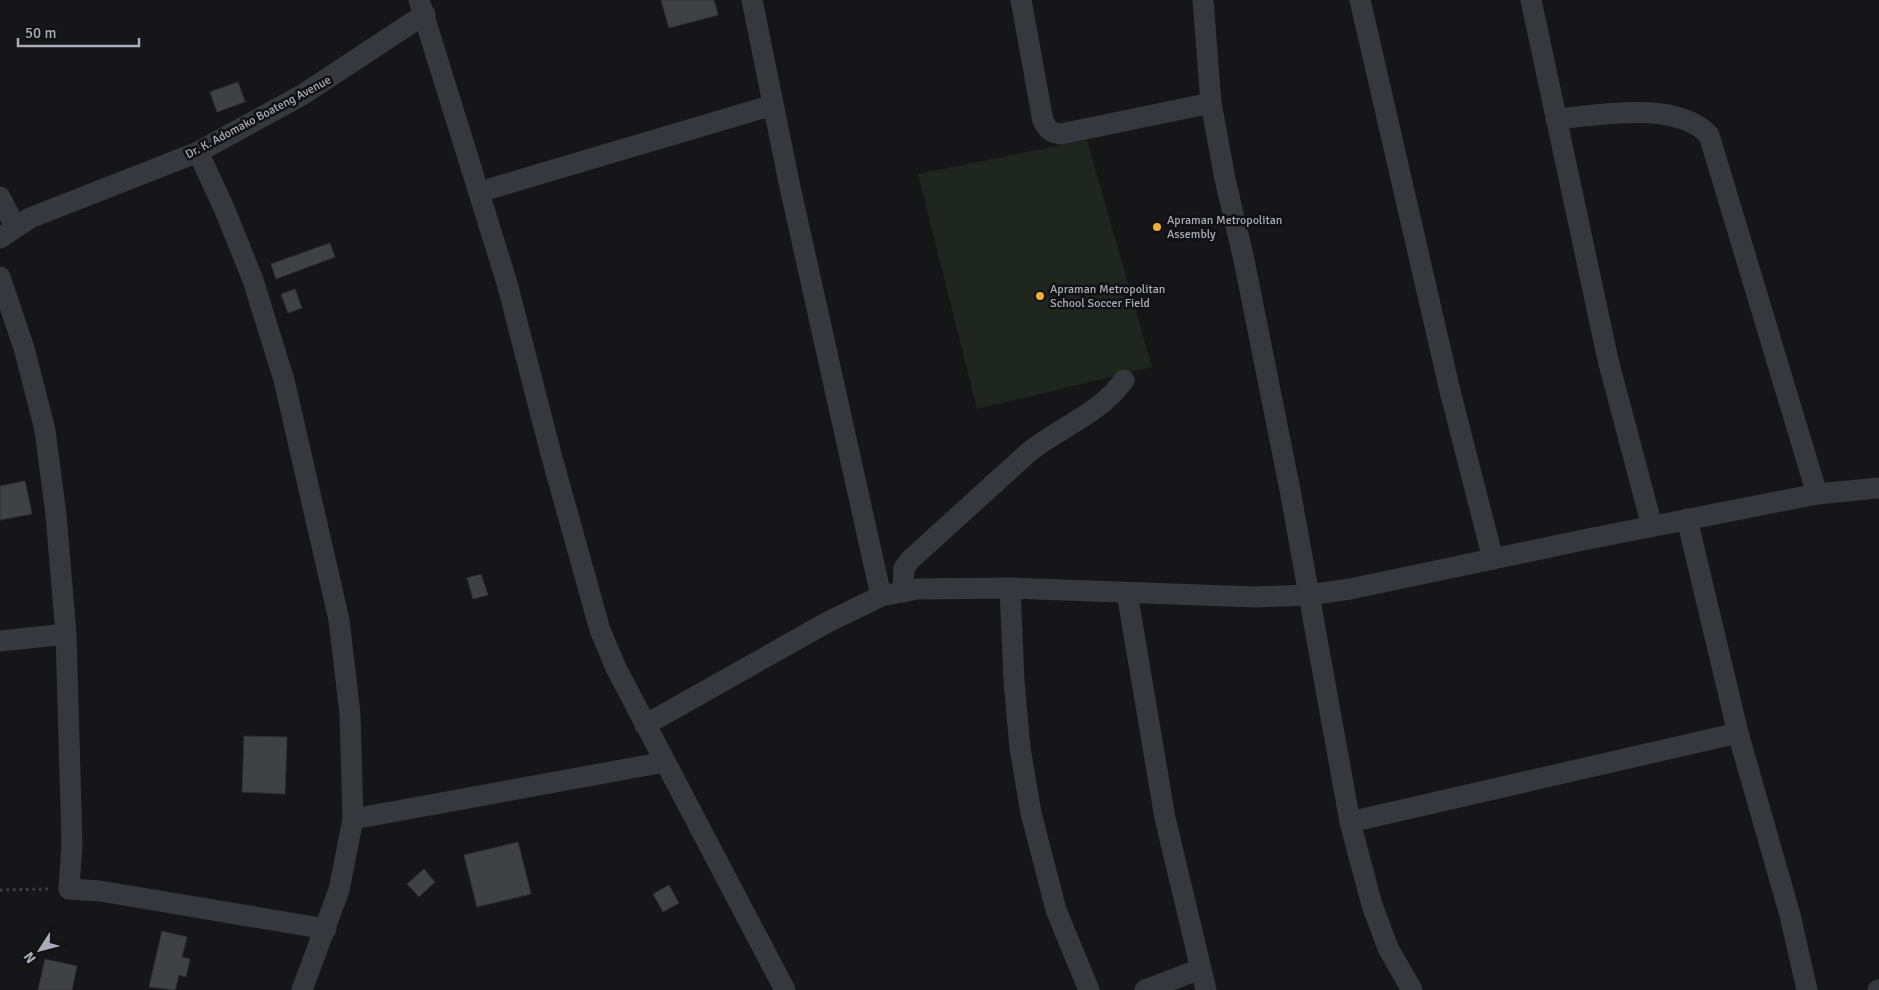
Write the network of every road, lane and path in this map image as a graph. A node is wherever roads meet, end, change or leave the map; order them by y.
1 (752, 0) edge
2 (1021, 0) edge
3 (1203, 0) edge
4 (1360, 0) edge
5 (1531, 0) edge
6 (422, 7) edge
7 (1211, 103) junction
8 (773, 106) junction
9 (1556, 119) junction
10 (198, 152) junction
11 (479, 192) junction
12 (0, 197) edge
13 (7, 232) edge
14 (0, 277) edge
15 (1124, 380) dead end
16 (1879, 488) edge
17 (1818, 494) junction
18 (1687, 519) junction
19 (1652, 526) junction
20 (1493, 559) junction
21 (1010, 588) junction
22 (903, 592) junction
23 (1127, 593) junction
24 (1308, 595) junction
25 (881, 596) junction
26 (66, 634) junction
27 (0, 641) edge
28 (645, 725) junction
29 (1738, 733) junction
30 (665, 762) junction
31 (353, 819) junction
32 (1350, 822) junction
33 (69, 888) junction
34 (0, 890) edge
35 (326, 928) junction
36 (1200, 969) junction
37 (302, 990) edge
38 (785, 990) edge
39 (1089, 990) edge
40 (1144, 990) edge
41 (1206, 990) edge
42 (1412, 990) edge
43 (1806, 990) edge

1 - 8 street
2 - 7 street
3 - 7 street
4 - 20 street
5 - 9 street
6 - 10 street, Dr. K. Adomako Boateng Avenue
6 - 11 street
7 - 24 street
8 - 11 street
8 - 25 street
9 - 17 street
9 - 19 street
10 - 13 street, Dr. K. Adomako Boateng Avenue
10 - 31 street
11 - 28 street
12 - 13 street
14 - 26 street
15 - 22 street
16 - 17 street
17 - 18 street
18 - 19 street
18 - 29 street
19 - 20 street
20 - 24 street
21 - 22 street
21 - 23 street
21 - 39 street
22 - 25 street
23 - 24 street
23 - 36 street
24 - 32 street
25 - 28 street
26 - 27 street
26 - 33 street
28 - 30 street
29 - 32 street
29 - 43 street
30 - 31 street
30 - 38 street
31 - 35 street
32 - 42 street
33 - 34 path
33 - 35 street
35 - 37 street
36 - 40 street
36 - 41 street

